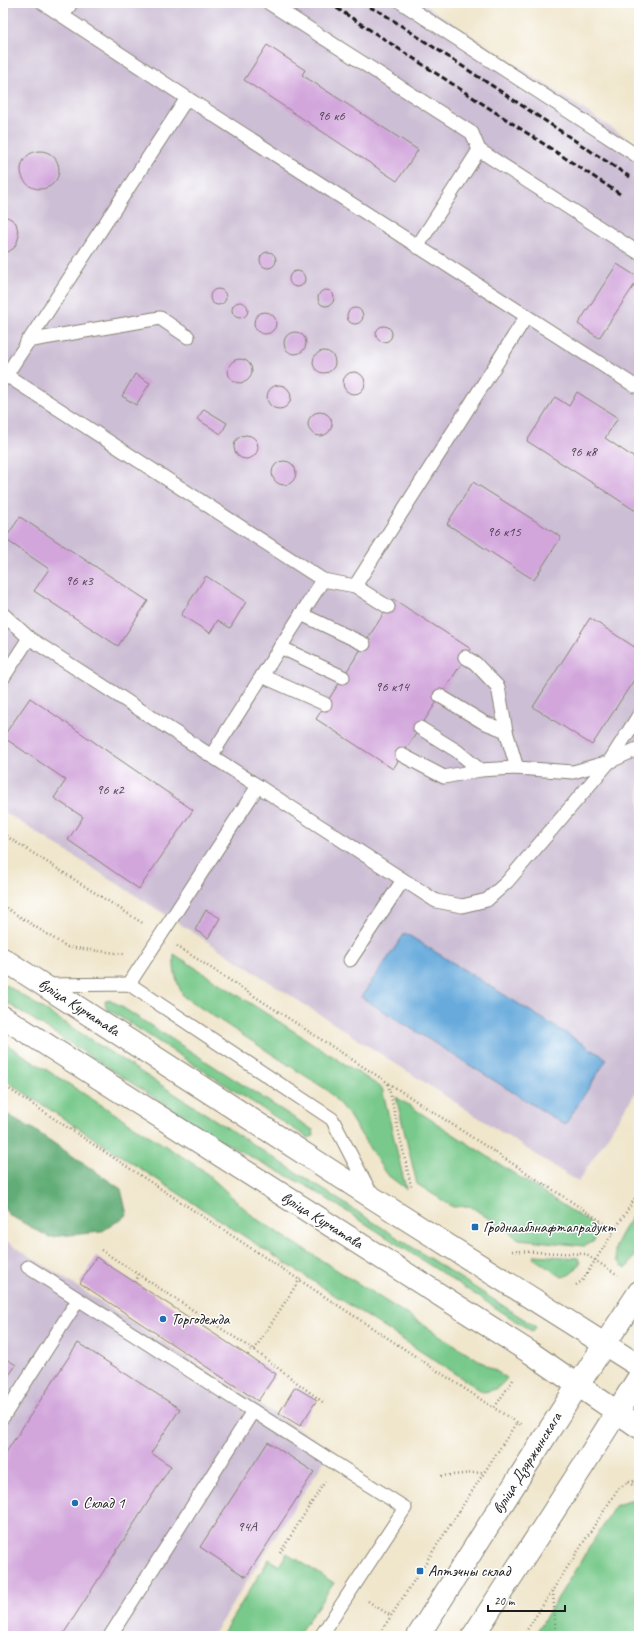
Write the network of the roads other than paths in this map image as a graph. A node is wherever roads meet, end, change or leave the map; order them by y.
1 (43, 3) edge
2 (71, 3) edge
3 (269, 3) edge
4 (402, 3) edge
5 (63, 16) junction
6 (187, 98) junction
7 (479, 150) junction
8 (639, 157) edge
9 (417, 247) junction
10 (639, 253) edge
11 (526, 316) junction
12 (188, 336) dead end
13 (27, 341) junction
14 (4, 377) edge
15 (638, 384) edge
16 (323, 580) junction
17 (355, 586) junction
18 (388, 607) dead end
19 (3, 614) edge
20 (301, 614) junction
21 (29, 638) junction
22 (364, 644) dead end
23 (280, 647) junction
24 (465, 657) dead end
25 (262, 676) junction
26 (343, 677) dead end
27 (3, 678) edge
28 (440, 696) dead end
29 (325, 704) dead end
30 (639, 715) edge
31 (420, 728) dead end
32 (506, 731) junction
33 (639, 748) edge
34 (402, 755) dead end
35 (211, 756) junction
36 (609, 762) junction
37 (516, 768) junction
38 (480, 770) junction
39 (258, 786) junction
40 (403, 880) junction
41 (3, 958) edge
42 (350, 960) dead end
43 (129, 984) junction
44 (45, 985) junction
45 (3, 1017) edge
46 (373, 1198) junction
47 (28, 1267) dead end
48 (639, 1292) edge
49 (78, 1300) junction
50 (604, 1344) junction
51 (639, 1366) edge
52 (639, 1377) edge
53 (578, 1385) junction
54 (253, 1411) junction
55 (617, 1412) junction
56 (3, 1418) edge
57 (639, 1426) edge
58 (110, 1636) edge
59 (321, 1636) edge
60 (418, 1636) edge
61 (473, 1636) edge

1 - 5 lane
2 - 5 lane
3 - 7 lane
4 - 8 lane
5 - 6 lane
6 - 9 lane
6 - 13 lane
7 - 9 lane
7 - 10 lane
9 - 11 lane
11 - 15 lane
11 - 17 lane
12 - 13 lane
13 - 14 lane
14 - 16 lane
16 - 17 lane
16 - 20 lane
17 - 18 lane
19 - 21 lane
20 - 22 lane
20 - 23 lane
21 - 27 lane
21 - 35 lane
23 - 25 lane
23 - 26 lane
24 - 32 lane
25 - 29 lane
25 - 35 lane
28 - 32 lane
30 - 36 lane
31 - 38 lane
32 - 37 lane
33 - 36 lane
34 - 38 lane
35 - 39 lane
36 - 37 lane
36 - 40 lane
37 - 38 lane
39 - 40 lane
39 - 43 lane
40 - 42 lane
41 - 44 main road, вуліца Курчатава
43 - 44 lane
43 - 46 lane
44 - 46 main road, вуліца Курчатава
45 - 53 main road, вуліца Курчатава
46 - 50 main road, вуліца Курчатава
47 - 49 lane
48 - 50 main road, вуліца Дзяржынскага
49 - 54 lane
49 - 56 lane
50 - 51 main road, вуліца Курчатава
50 - 53 main road, вуліца Дзяржынскага
52 - 55 main road
53 - 55 main road, вуліца Курчатава
53 - 60 main road, вуліца Дзяржынскага
54 - 58 lane
54 - 59 lane
55 - 57 main road, вуліца Курчатава
55 - 61 main road

